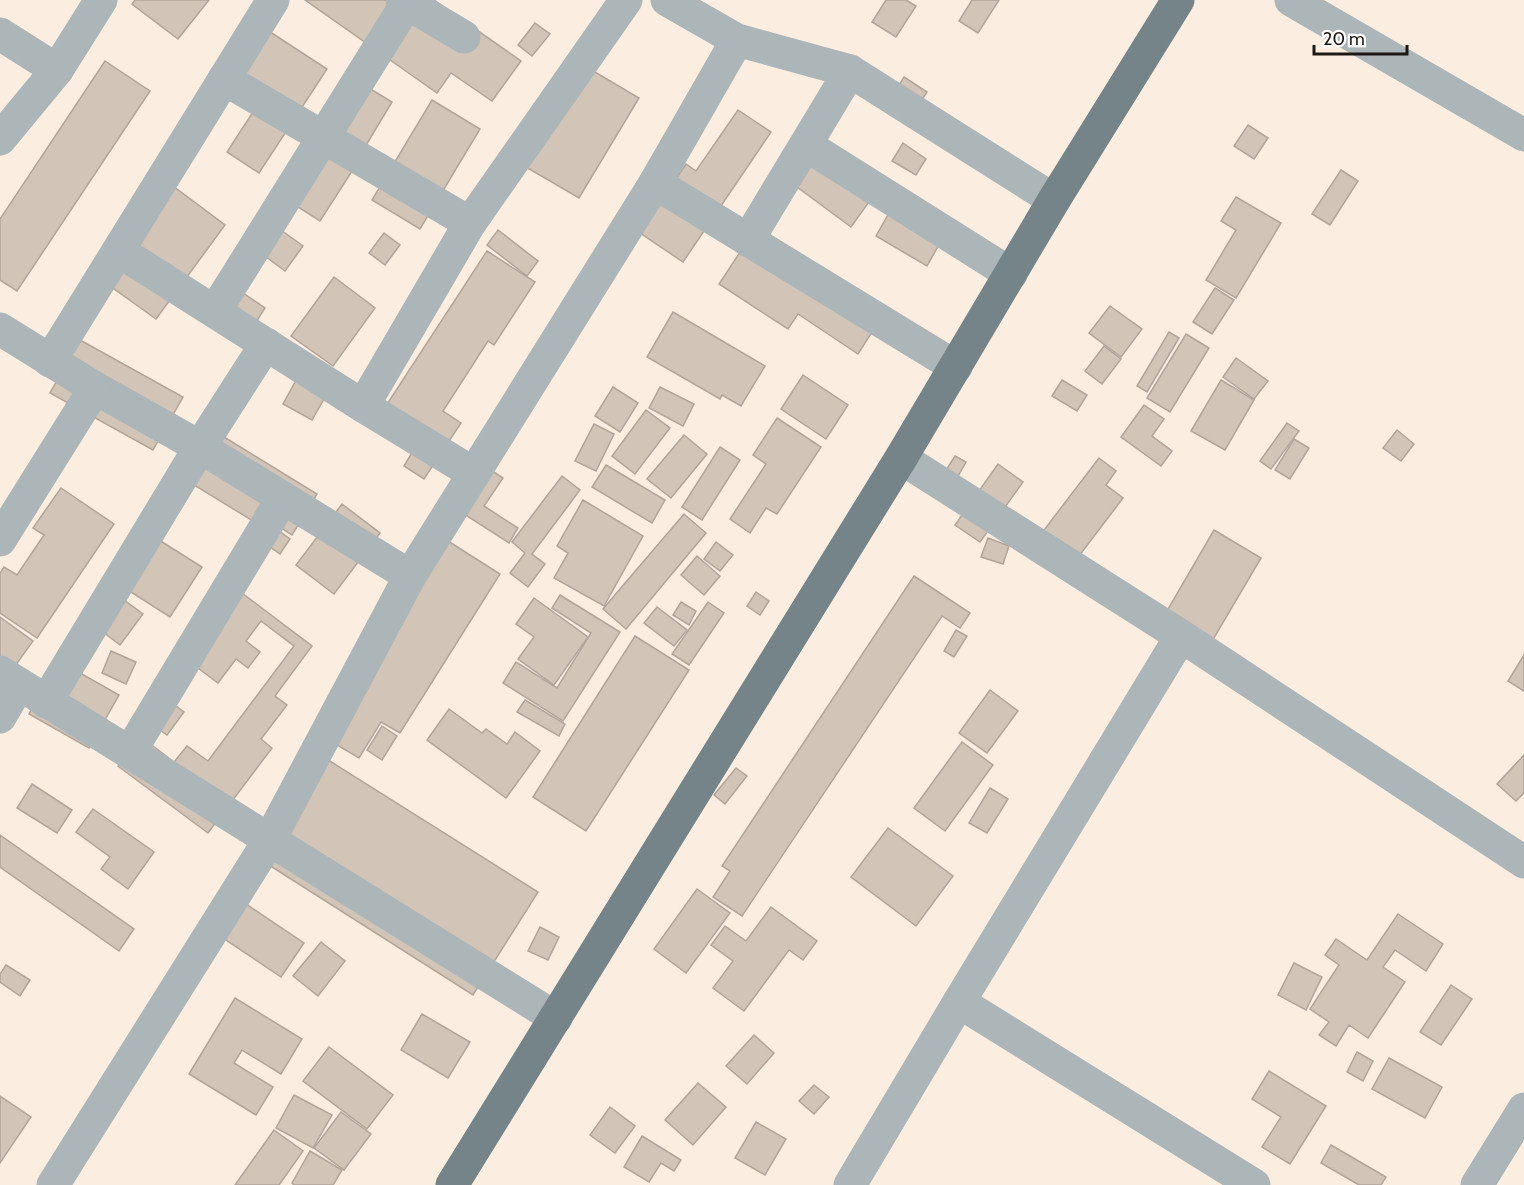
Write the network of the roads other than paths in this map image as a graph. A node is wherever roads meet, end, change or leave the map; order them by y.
1 (101, 0) edge
2 (273, 0) edge
3 (626, 0) edge
4 (667, 0) edge
5 (1178, 0) edge
6 (1291, 0) edge
7 (404, 2) edge
8 (0, 34) edge
9 (464, 37) dead end
10 (736, 40) junction
11 (57, 70) junction
12 (850, 71) junction
13 (224, 79) junction
14 (1524, 135) edge
15 (323, 137) junction
16 (0, 139) edge
17 (806, 145) junction
18 (655, 183) junction
19 (1054, 200) junction
20 (470, 223) junction
21 (748, 240) junction
22 (119, 250) junction
23 (1011, 274) junction
24 (215, 311) junction
25 (0, 329) edge
26 (266, 344) junction
27 (50, 361) junction
28 (956, 367) junction
29 (95, 388) junction
30 (363, 406) junction
31 (200, 447) junction
32 (901, 458) junction
33 (473, 473) junction
34 (282, 499) junction
35 (0, 540) edge
36 (410, 576) junction
37 (1181, 636) junction
38 (10, 678) edge
39 (46, 702) junction
40 (0, 717) edge
41 (130, 752) junction
42 (270, 839) junction
43 (1524, 862) edge
44 (959, 1002) junction
45 (556, 1018) junction
46 (1524, 1109) edge
47 (53, 1185) edge
48 (452, 1185) edge
49 (850, 1185) edge
50 (1254, 1185) edge
51 (1478, 1185) edge

1 - 11 street
2 - 13 street
3 - 20 street
4 - 10 street
5 - 19 main road
6 - 14 street
7 - 9 street
7 - 15 street
8 - 11 street
10 - 12 street
10 - 18 street
11 - 16 street
12 - 17 street
12 - 19 street
13 - 15 street
13 - 22 street
15 - 20 street
15 - 24 street
17 - 21 street
17 - 23 street
18 - 21 street
18 - 33 street
19 - 23 main road
20 - 30 street
21 - 28 street
22 - 24 street
22 - 27 street
23 - 28 main road
24 - 26 street
25 - 27 street
26 - 30 street
26 - 31 street
27 - 29 street
28 - 32 main road
29 - 31 street
29 - 35 street
30 - 33 street
31 - 34 street
31 - 39 street
32 - 37 street
32 - 45 main road
33 - 36 street
34 - 36 street
34 - 41 street
36 - 42 street
37 - 43 street
37 - 44 street
38 - 39 street
38 - 40 street
39 - 41 street
41 - 42 street
42 - 45 street
42 - 47 street
44 - 49 street
44 - 50 street
45 - 48 main road
46 - 51 street

